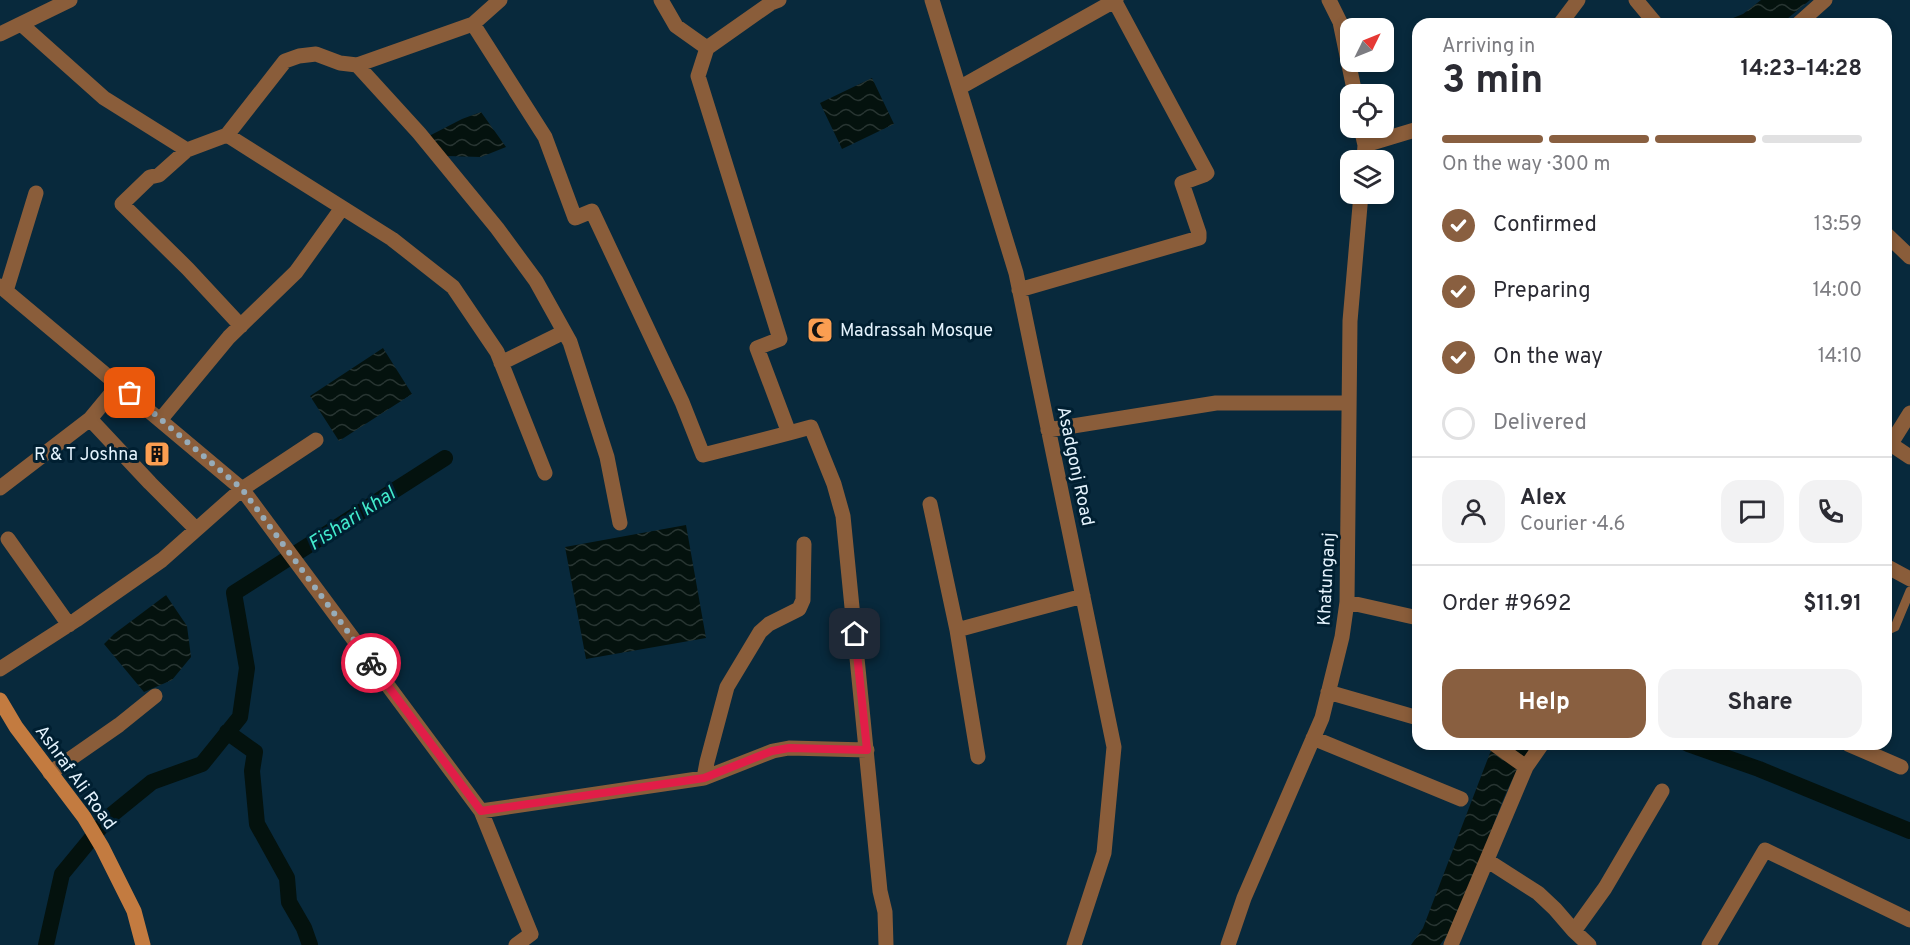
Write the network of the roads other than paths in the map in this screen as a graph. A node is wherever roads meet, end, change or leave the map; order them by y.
1 (67, 0) edge
2 (500, 0) edge
3 (661, 0) edge
4 (779, 0) edge
5 (932, 0) edge
6 (1115, 0) edge
7 (1329, 0) edge
8 (1578, 0) edge
9 (1636, 0) edge
10 (1825, 0) edge
11 (1564, 18) edge
12 (1651, 18) edge
13 (1805, 18) edge
14 (21, 24) junction
15 (473, 24) junction
16 (0, 33) edge
17 (706, 48) junction
18 (357, 65) junction
19 (1353, 84) edge
20 (959, 88) junction
21 (1412, 131) edge
22 (227, 135) junction
23 (1363, 138) edge
24 (1365, 145) junction
25 (187, 150) junction
26 (1365, 150) edge
27 (36, 193) dead end
28 (1360, 204) edge
29 (342, 208) junction
30 (1892, 240) edge
31 (1910, 257) edge
32 (3, 288) edge
33 (1019, 290) junction
34 (241, 326) junction
35 (564, 332) junction
36 (501, 363) junction
37 (119, 384) junction
38 (1349, 404) junction
39 (1910, 413) edge
40 (90, 419) junction
41 (161, 419) junction
42 (1048, 430) junction
43 (789, 433) junction
44 (1892, 438) edge
45 (316, 441) dead end
46 (1892, 446) edge
47 (1910, 457) edge
48 (545, 473) dead end
49 (0, 488) edge
50 (242, 489) junction
51 (930, 504) dead end
52 (620, 523) dead end
53 (196, 529) junction
54 (8, 539) dead end
55 (804, 544) dead end
56 (1892, 569) edge
57 (1910, 579) edge
58 (1910, 591) edge
59 (1083, 596) junction
60 (1347, 602) junction
61 (1412, 617) edge
62 (69, 625) junction
63 (1892, 628) edge
64 (957, 630) junction
65 (0, 669) edge
66 (1328, 692) junction
67 (155, 696) dead end
68 (0, 700) edge
69 (1412, 716) edge
70 (4, 718) edge
71 (1313, 738) junction
72 (867, 750) junction
73 (1502, 750) edge
74 (1538, 750) edge
75 (1862, 750) edge
76 (978, 757) dead end
77 (1526, 767) junction
78 (1901, 767) dead end
79 (50, 773) junction
80 (704, 778) junction
81 (1662, 791) dead end
82 (1461, 800) dead end
83 (481, 811) junction
84 (1488, 861) junction
85 (1910, 920) edge
86 (1574, 930) junction
87 (143, 945) edge
88 (516, 945) edge
89 (886, 945) edge
90 (1074, 945) edge
91 (1228, 945) edge
92 (1451, 945) edge
93 (1589, 945) edge
94 (1709, 945) edge

1 - 14 street
2 - 15 street
3 - 17 street
4 - 17 street
5 - 20 street, Asadgonj Road
6 - 20 street
6 - 33 street
7 - 19 street
8 - 11 street
9 - 12 street
10 - 13 street
14 - 16 street
14 - 25 street
15 - 18 street
15 - 43 street
17 - 43 street
18 - 22 street
18 - 35 street
20 - 33 street, Asadgonj Road
21 - 24 street
22 - 25 street
22 - 29 street
23 - 24 street
24 - 26 street
25 - 34 street
27 - 32 street
28 - 38 street, Khatunganj
29 - 34 street
29 - 36 street
30 - 31 street
32 - 37 street
33 - 42 street, Asadgonj Road
34 - 41 street
35 - 36 street
35 - 52 street
36 - 48 street
37 - 40 street
37 - 41 street
38 - 42 street
38 - 60 street, Khatunganj
39 - 44 street
40 - 49 street
40 - 53 street
41 - 50 street
42 - 59 street, Asadgonj Road
43 - 72 street
45 - 50 street
46 - 47 street
50 - 53 street
50 - 83 street
51 - 64 street
53 - 62 street
54 - 62 street
55 - 80 street
56 - 57 street
58 - 63 lane
59 - 64 street
59 - 90 street, Asadgonj Road
60 - 61 street
60 - 66 street, Khatunganj
62 - 65 street
64 - 76 street
66 - 69 street
66 - 71 street, Khatunganj
67 - 79 street
68 - 70 main road, Ashraf Ali Road
70 - 79 main road, Ashraf Ali Road
71 - 82 street
71 - 91 street, Khatunganj
72 - 80 street
72 - 89 street
73 - 77 street
74 - 77 street
75 - 78 street
77 - 84 street
79 - 87 main road, Ashraf Ali Road
80 - 83 street
81 - 86 street
83 - 88 street
84 - 86 street
84 - 92 street
85 - 94 street
86 - 93 street

